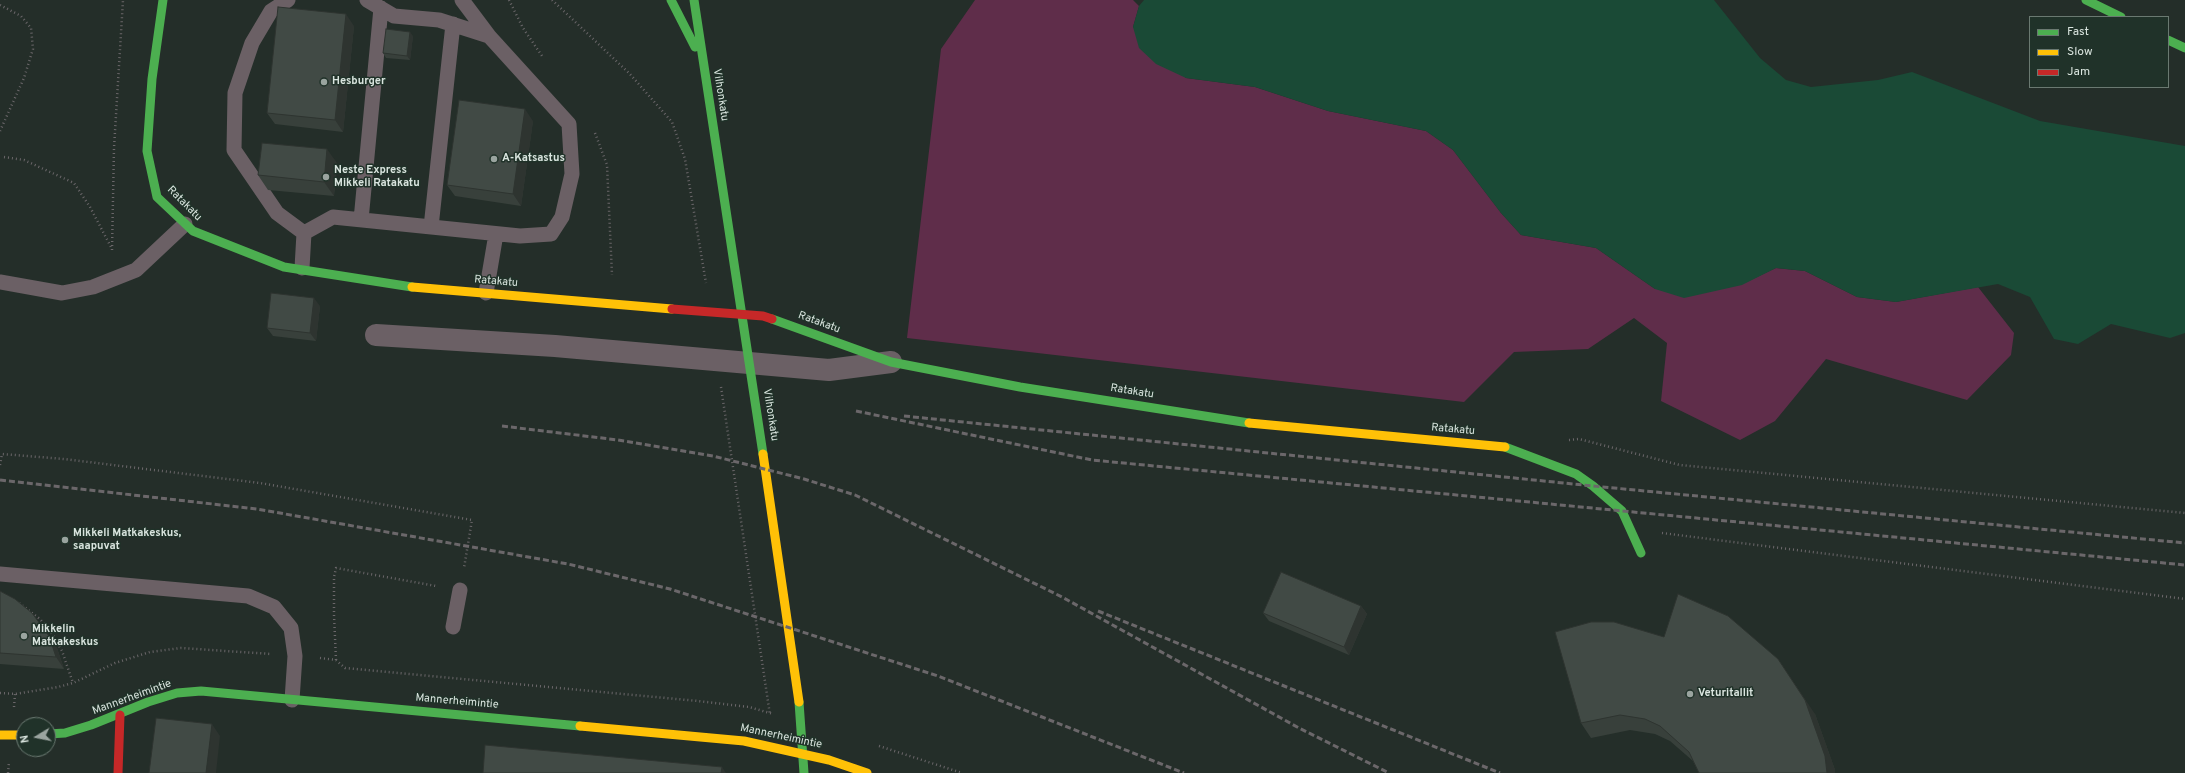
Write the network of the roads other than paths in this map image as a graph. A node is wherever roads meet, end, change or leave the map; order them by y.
1 (164, 0) edge
2 (288, 0) edge
3 (367, 0) edge
4 (462, 0) edge
5 (671, 0) edge
6 (694, 0) edge
7 (2086, 0) edge
8 (381, 8) junction
9 (2119, 16) edge
10 (453, 24) junction
11 (489, 36) junction
12 (2169, 40) edge
13 (2185, 48) edge
14 (703, 62) junction
15 (361, 220) junction
16 (185, 224) junction
17 (431, 227) junction
18 (304, 233) junction
19 (496, 234) junction
20 (302, 268) junction
21 (0, 282) edge
22 (486, 293) junction
23 (376, 335) dead end
24 (891, 362) junction
25 (1641, 553) dead end
26 (0, 574) edge
27 (460, 590) road end
28 (453, 627) dead end
29 (292, 700) junction
30 (120, 714) junction
31 (56, 734) edge
32 (0, 735) edge
33 (16, 735) edge
34 (118, 773) edge
35 (804, 773) edge
36 (867, 773) edge

1 - 16 main road, Ratakatu
2 - 18 lane
3 - 8 lane
4 - 11 lane
5 - 14 main road, Vilhonkatu
6 - 14 main road, Vilhonkatu
7 - 9 main road
8 - 10 lane
8 - 15 lane
10 - 11 lane
10 - 17 lane
11 - 19 lane
12 - 13 main road
14 - 35 main road, Vilhonkatu
15 - 17 lane
15 - 18 lane
16 - 20 main road, Ratakatu
16 - 21 lane
17 - 19 lane
18 - 20 lane
19 - 22 lane
20 - 22 main road, Ratakatu
22 - 24 main road, Ratakatu
23 - 24 street
24 - 25 main road, Ratakatu
26 - 29 lane
27 - 28 lane
29 - 30 main road, Mannerheimintie
29 - 36 main road, Mannerheimintie
30 - 31 main road, Mannerheimintie
30 - 34 main road
32 - 33 main road

